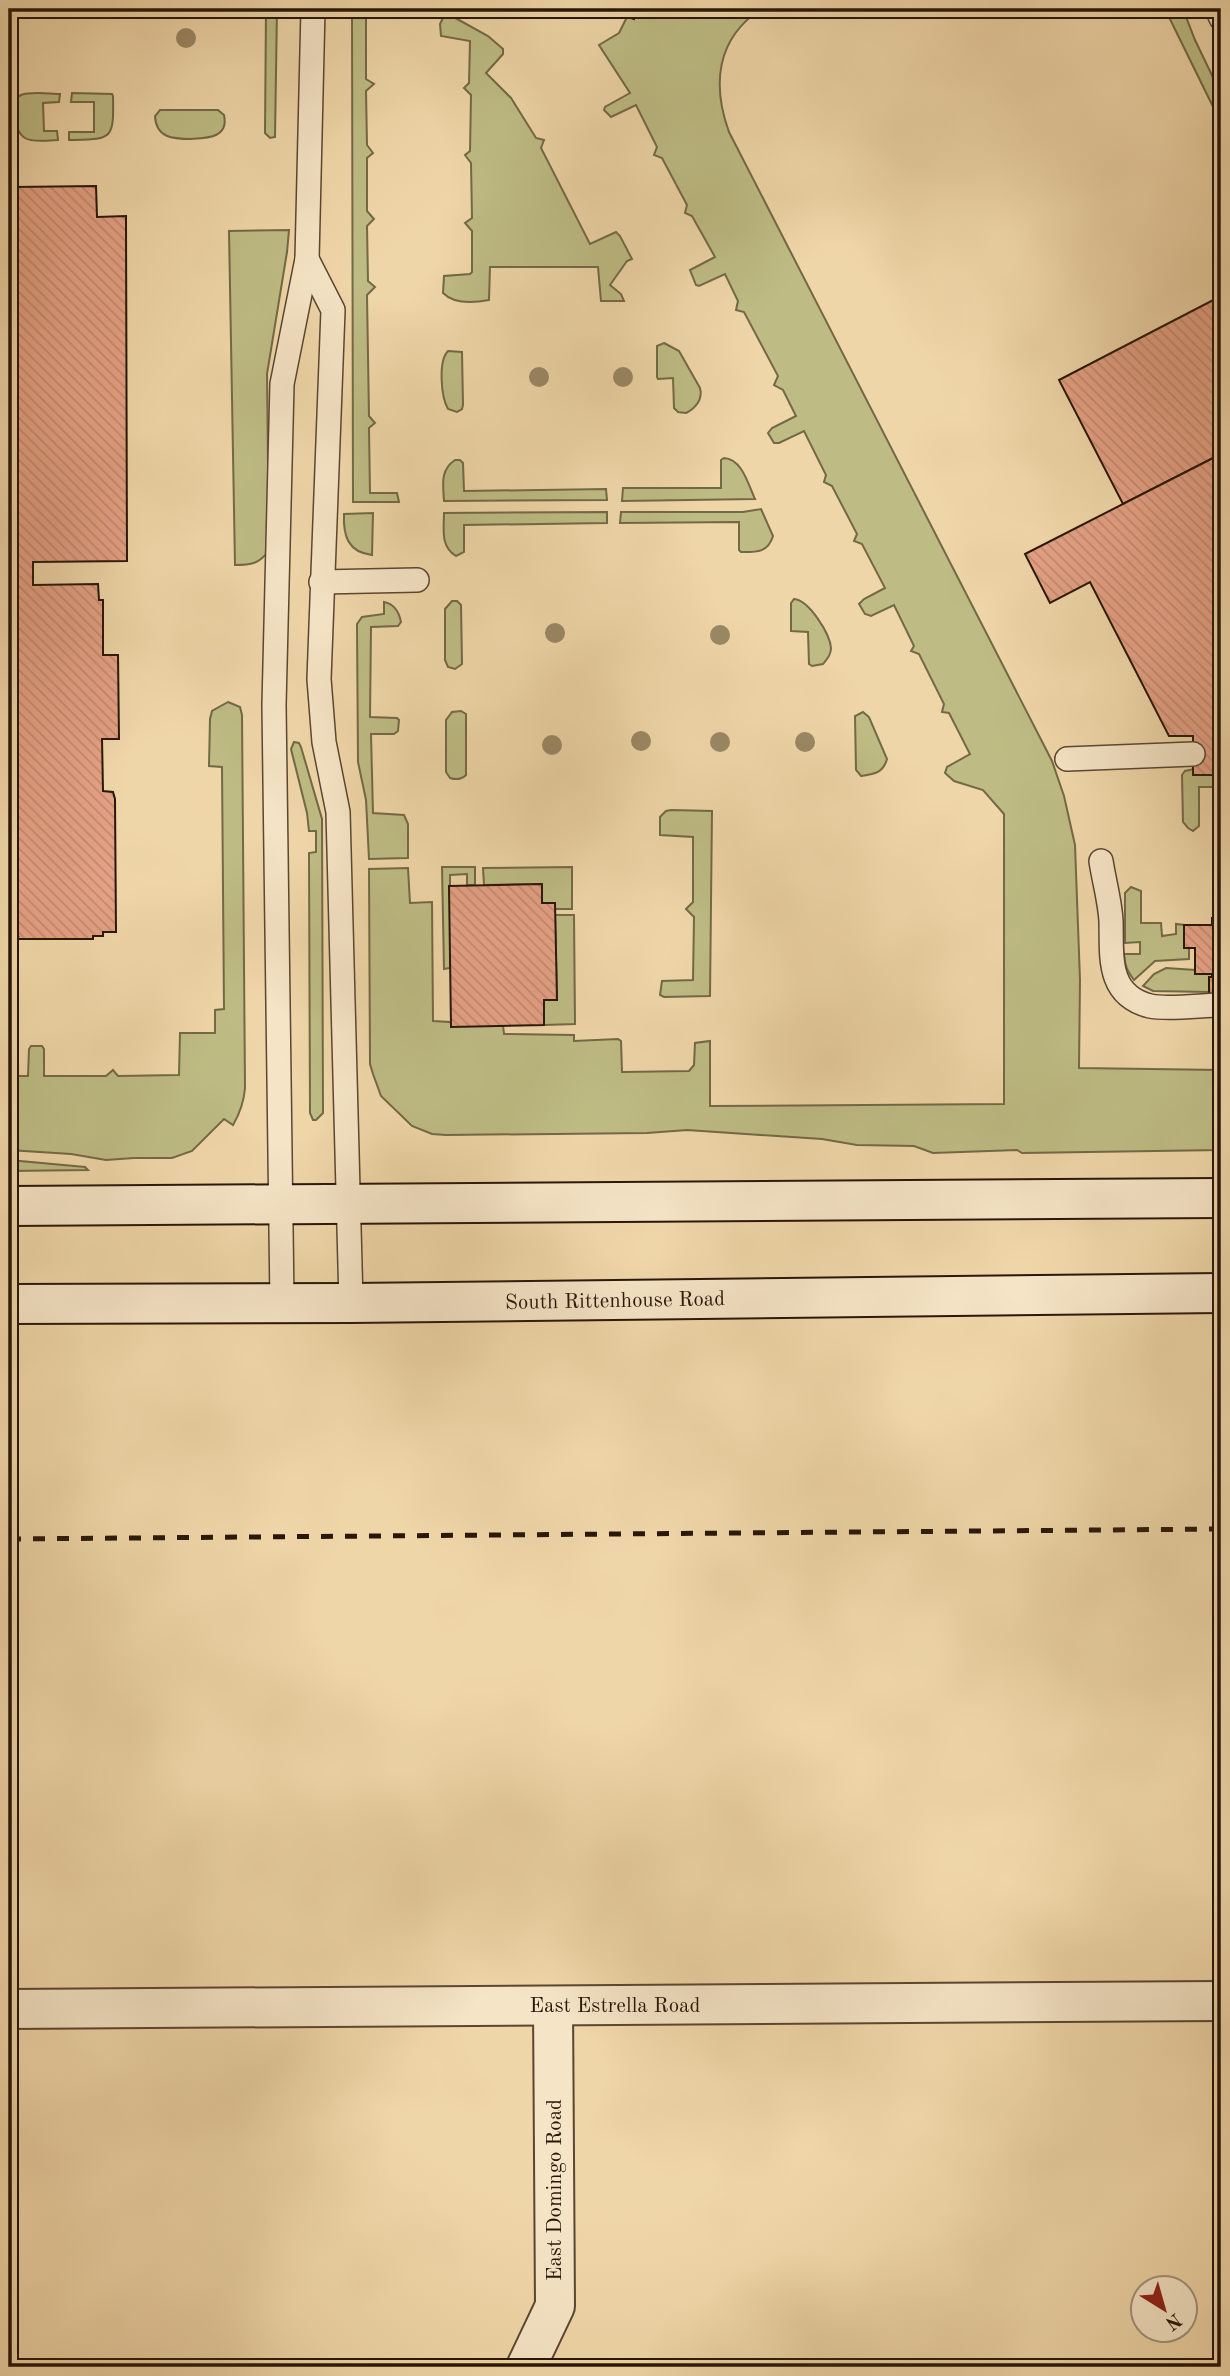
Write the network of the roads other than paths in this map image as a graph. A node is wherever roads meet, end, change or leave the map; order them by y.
1 (313, 9) edge
2 (1217, 9) edge
3 (1221, 18) edge
4 (307, 259) junction
5 (417, 580) dead end
6 (321, 582) junction
7 (1193, 754) dead end
8 (1067, 759) dead end
9 (1101, 861) dead end
10 (1221, 1004) edge
11 (1221, 1198) edge
12 (348, 1202) junction
13 (281, 1203) junction
14 (9, 1206) edge
15 (1221, 1293) edge
16 (282, 1303) junction
17 (351, 1303) junction
18 (9, 1304) edge
19 (1221, 2001) edge
20 (553, 2006) junction
21 (9, 2009) edge
22 (526, 2367) edge

1 - 4 lane
2 - 3 lane
4 - 6 lane
4 - 13 lane
5 - 6 lane
6 - 12 lane
7 - 8 lane
9 - 10 lane
11 - 12 main road
12 - 13 main road
12 - 17 lane
13 - 14 main road
13 - 16 lane
15 - 17 main road, South Rittenhouse Road
16 - 17 main road, South Rittenhouse Road
16 - 18 main road, South Rittenhouse Road
19 - 20 main road, East Estrella Road
20 - 21 main road, East Estrella Road
20 - 22 main road, East Domingo Road

